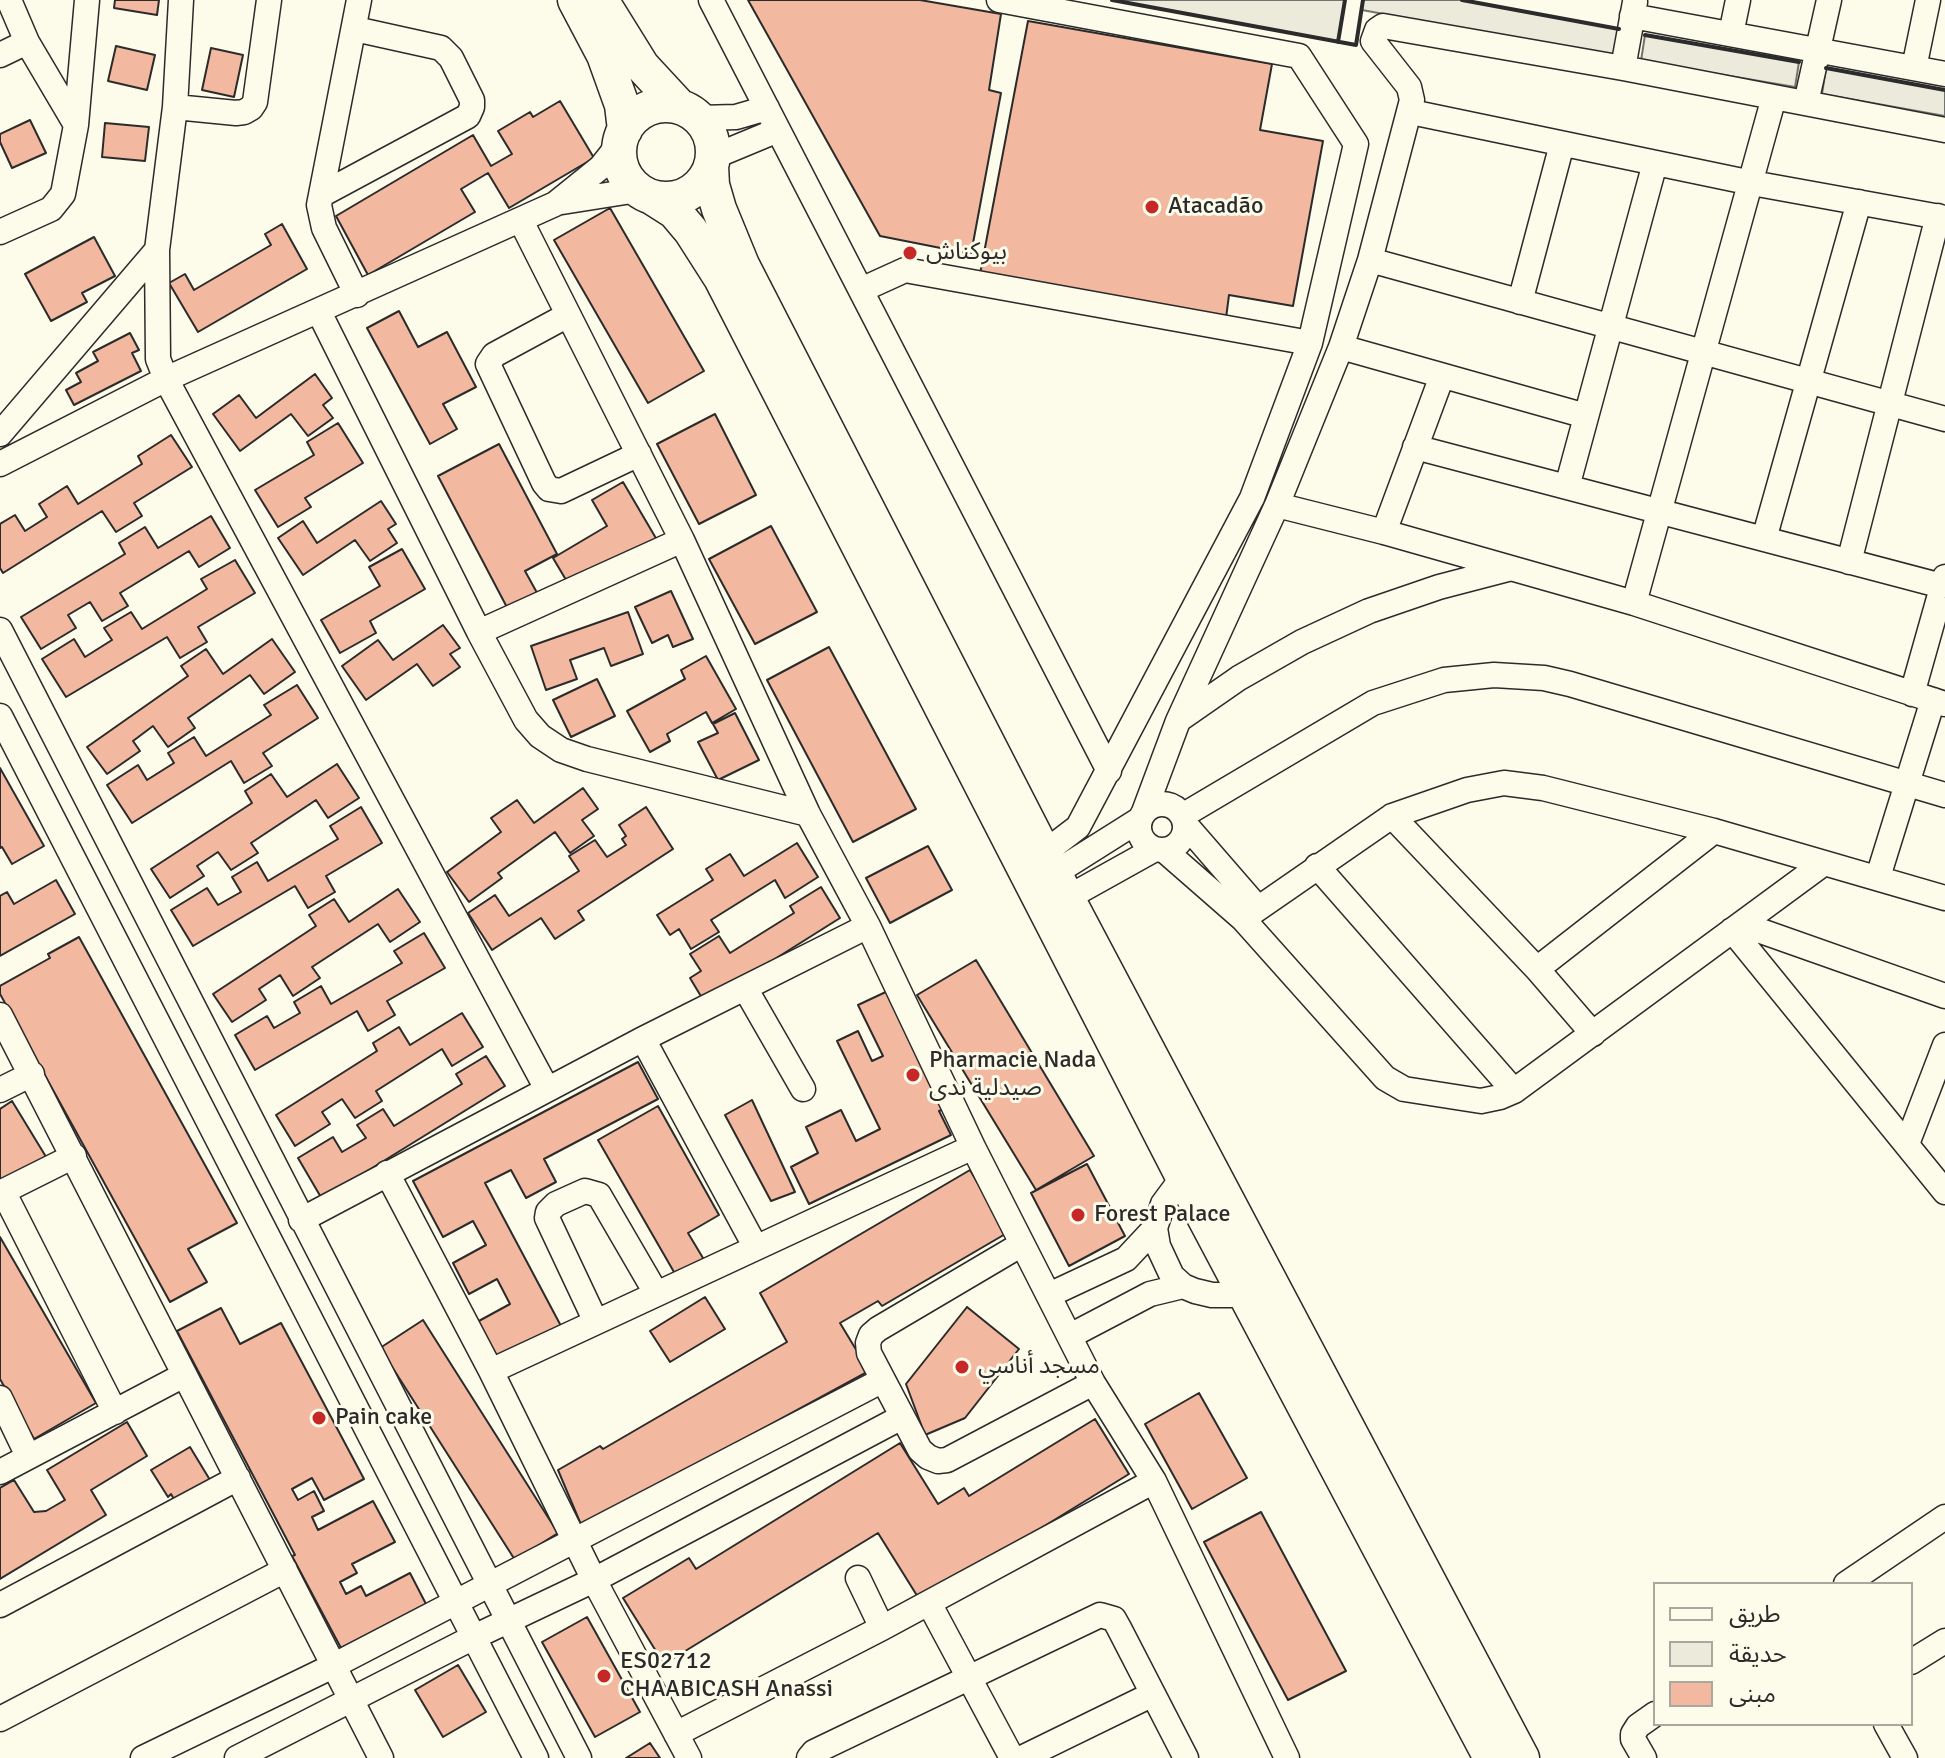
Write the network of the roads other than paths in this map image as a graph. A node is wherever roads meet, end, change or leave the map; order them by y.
1 (9, 0) edge
2 (87, 0) edge
3 (181, 0) edge
4 (269, 0) edge
5 (359, 0) edge
6 (575, 0) edge
7 (601, 0) edge
8 (711, 0) edge
9 (999, 0) edge
10 (1738, 0) edge
11 (1829, 0) edge
12 (1928, 0) edge
13 (1634, 8) edge
14 (355, 29) junction
15 (1731, 34) junction
16 (27, 42) junction
17 (1818, 50) junction
18 (0, 55) edge
19 (1623, 68) junction
20 (1914, 68) junction
21 (1945, 74) edge
22 (1774, 97) junction
23 (1806, 103) junction
24 (175, 107) junction
25 (767, 108) junction
26 (690, 112) junction
27 (1411, 112) junction
28 (76, 125) junction
29 (778, 130) junction
30 (1945, 130) edge
31 (622, 136) junction
32 (1562, 144) junction
33 (712, 162) junction
34 (1655, 163) junction
35 (1752, 183) junction
36 (646, 194) junction
37 (321, 195) junction
38 (1859, 202) junction
39 (555, 204) junction
40 (1941, 217) edge
41 (521, 221) junction
42 (0, 232) edge
43 (157, 250) junction
44 (1370, 260) junction
45 (861, 290) junction
46 (357, 295) junction
47 (1520, 302) junction
48 (319, 312) junction
49 (568, 315) junction
50 (1611, 326) junction
51 (1310, 343) junction
52 (1341, 347) junction
53 (1704, 354) junction
54 (1442, 376) junction
55 (166, 379) junction
56 (1809, 383) junction
57 (1890, 404) junction
58 (1586, 416) junction
59 (1945, 419) edge
60 (0, 434) edge
61 (1415, 447) junction
62 (639, 454) junction
63 (0, 464) edge
64 (1567, 487) junction
65 (1277, 505) junction
66 (1660, 511) junction
67 (1384, 532) junction
68 (1764, 539) junction
69 (682, 540) junction
70 (1849, 562) junction
71 (1510, 569) junction
72 (1944, 582) edge
73 (1634, 603) junction
74 (1940, 615) edge
75 (0, 630) edge
76 (479, 632) junction
77 (1930, 699) edge
78 (0, 716) edge
79 (1178, 721) junction
80 (1109, 771) junction
81 (1906, 783) junction
82 (1945, 795) edge
83 (808, 814) junction
84 (1142, 816) junction
85 (1392, 816) junction
86 (1183, 820) junction
87 (1714, 831) junction
88 (1159, 849) junction
89 (1824, 863) junction
90 (1317, 866) junction
91 (1055, 874) junction
92 (1878, 877) junction
93 (1945, 898) edge
94 (1250, 913) junction
95 (868, 926) junction
96 (1736, 927) junction
97 (1537, 969) junction
98 (745, 988) junction
99 (1945, 996) edge
100 (0, 1015) edge
101 (1593, 1034) junction
102 (643, 1039) junction
103 (1945, 1045) edge
104 (32, 1074) junction
105 (547, 1089) junction
106 (803, 1089) dead end
107 (0, 1090) edge
108 (1514, 1091) junction
109 (1907, 1144) junction
110 (973, 1147) junction
111 (74, 1156) junction
112 (387, 1173) junction
113 (1183, 1177) junction
114 (1, 1192) edge
115 (1945, 1192) edge
116 (301, 1220) junction
117 (1155, 1228) junction
118 (1022, 1244) junction
119 (755, 1246) junction
120 (1183, 1286) junction
121 (656, 1293) junction
122 (1049, 1295) junction
123 (1245, 1295) junction
124 (596, 1322) junction
125 (1070, 1336) junction
126 (491, 1371) junction
127 (184, 1375) junction
128 (883, 1380) junction
129 (1093, 1383) junction
130 (0, 1398) edge
131 (115, 1412) junction
132 (902, 1417) junction
133 (28, 1456) junction
134 (0, 1472) edge
135 (238, 1478) junction
136 (1154, 1481) junction
137 (1945, 1517) edge
138 (573, 1541) junction
139 (285, 1570) junction
140 (858, 1578) dead end
141 (594, 1580) junction
142 (1849, 1582) edge
143 (492, 1584) junction
144 (455, 1602) junction
145 (929, 1603) junction
146 (0, 1605) edge
147 (509, 1620) junction
148 (882, 1628) junction
149 (474, 1637) junction
150 (1945, 1641) edge
151 (1913, 1661) edge
152 (333, 1666) junction
153 (968, 1677) junction
154 (1153, 1694) junction
155 (350, 1700) junction
156 (1653, 1715) edge
157 (0, 1719) edge
158 (1887, 1726) edge
159 (676, 1734) junction
160 (143, 1758) edge
161 (237, 1758) edge
162 (381, 1758) edge
163 (536, 1758) edge
164 (579, 1758) edge
165 (689, 1758) edge
166 (809, 1758) edge
167 (1012, 1758) edge
168 (1022, 1758) edge
169 (1186, 1758) edge
170 (1287, 1758) edge
171 (1491, 1758) edge
172 (1522, 1758) edge
173 (1644, 1758) edge
174 (1905, 1758) edge

1 - 16 street
2 - 28 street
3 - 24 street
4 - 24 street
5 - 14 street
6 - 31 highway
7 - 26 highway
8 - 25 street
9 - 51 street
10 - 15 street
11 - 17 street
12 - 20 street
13 - 15 street
13 - 19 street
14 - 37 street
14 - 37 street
15 - 17 street
16 - 18 street
16 - 28 street
17 - 20 street
17 - 23 street
19 - 22 street
19 - 27 street
20 - 21 street
22 - 23 street
22 - 35 street
23 - 30 street
24 - 43 street
25 - 26 street
25 - 29 street
26 - 31 highway
26 - 33 highway
27 - 32 street
27 - 44 street
28 - 42 street
29 - 33 street
29 - 45 street
31 - 36 highway
31 - 39 street
32 - 34 street
32 - 47 street
33 - 36 highway
33 - 91 highway
34 - 35 street
34 - 50 street
35 - 38 street
35 - 53 street
36 - 39 street
36 - 113 highway
37 - 46 street
38 - 40 street
38 - 56 street
39 - 41 street
40 - 57 street
41 - 46 street
41 - 49 street
43 - 55 street
43 - 60 street
44 - 47 street
44 - 52 street
45 - 51 street
45 - 80 street
46 - 48 street
47 - 50 street
48 - 55 street
48 - 76 street
49 - 62 street
49 - 62 street
50 - 53 street
50 - 58 street
51 - 80 street
52 - 54 street
52 - 65 street
53 - 56 street
53 - 66 street
54 - 58 street
54 - 61 street
55 - 63 street
55 - 105 street
56 - 57 street
56 - 68 street
57 - 59 street
57 - 70 street
58 - 64 street
61 - 64 street
61 - 67 street
62 - 69 street
64 - 66 street
65 - 67 street
65 - 79 street
66 - 68 street
66 - 73 street
67 - 71 street
68 - 70 street
69 - 76 street
69 - 83 street
70 - 72 street
71 - 73 street
71 - 79 street
72 - 74 street
73 - 77 street
74 - 77 street
75 - 116 street
76 - 83 street
77 - 81 street
78 - 144 street
79 - 84 street
80 - 91 street
81 - 82 street
81 - 86 street
81 - 92 street
83 - 95 street
84 - 86 street
84 - 88 street
84 - 91 street
85 - 87 street
85 - 90 street
85 - 97 street
86 - 88 street
86 - 94 street
87 - 89 street
87 - 97 street
88 - 91 street
88 - 94 street
89 - 92 street
89 - 96 street
90 - 94 street
90 - 108 street
91 - 172 highway
92 - 93 street
94 - 108 street
95 - 98 street
95 - 110 street
96 - 99 street
96 - 101 street
96 - 109 street
97 - 101 street
98 - 102 street
98 - 106 street
100 - 104 street
101 - 108 street
102 - 105 street
102 - 119 street
103 - 109 street
104 - 107 street
104 - 111 street
105 - 112 street
109 - 115 street
110 - 118 street
110 - 119 street
111 - 114 street
111 - 127 street
112 - 116 street
112 - 126 street
113 - 117 street
113 - 123 highway
114 - 131 street
116 - 143 street
117 - 120 street
117 - 122 street
118 - 122 street
118 - 128 street
119 - 121 street
120 - 123 street
120 - 125 street
121 - 124 street
121 - 124 street
122 - 125 street
123 - 171 highway
124 - 126 street
125 - 129 street
126 - 138 street
127 - 131 street
127 - 135 street
128 - 132 street
128 - 138 street
129 - 132 street
129 - 136 street
130 - 133 street
131 - 133 street
132 - 141 street
133 - 134 street
135 - 139 street
135 - 146 street
136 - 145 street
136 - 170 street
137 - 142 street
138 - 141 street
138 - 143 street
139 - 152 street
139 - 157 street
140 - 148 street
141 - 147 street
141 - 159 street
143 - 144 street
143 - 147 street
144 - 149 street
144 - 152 street
145 - 148 street
145 - 153 street
147 - 149 street
147 - 164 street
148 - 159 street
149 - 155 street
149 - 163 street
150 - 151 street
152 - 155 street
152 - 160 street
153 - 154 street
153 - 166 street
153 - 167 street
154 - 168 street
154 - 169 street
155 - 161 street
155 - 162 street
156 - 173 street
158 - 174 street
159 - 165 street

